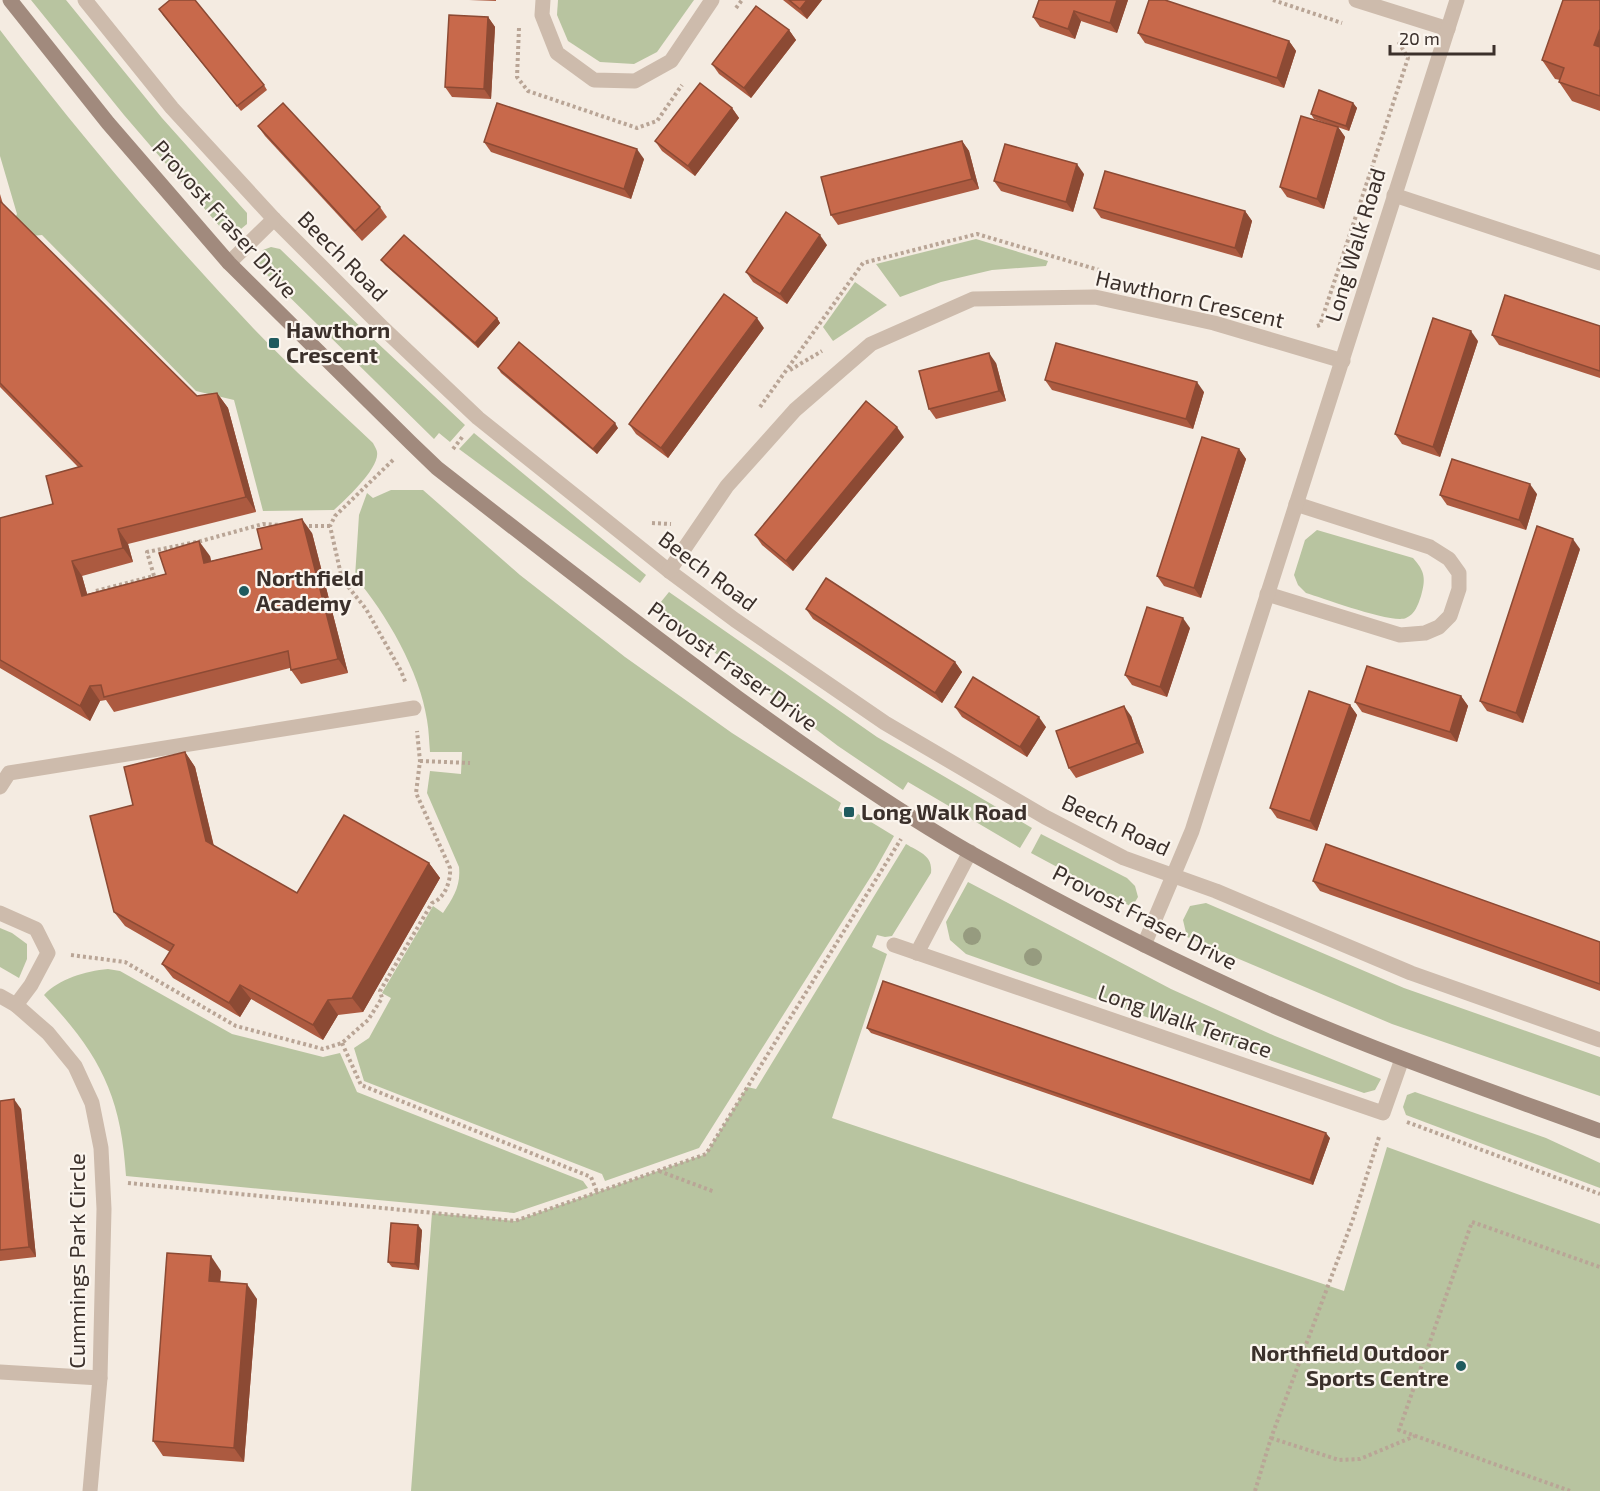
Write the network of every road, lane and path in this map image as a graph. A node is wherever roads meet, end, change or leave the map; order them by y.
1 (10, 0) edge
2 (85, 0) edge
3 (543, 0) edge
4 (712, 0) edge
5 (1273, 0) edge
6 (1356, 0) edge
7 (1457, 0) edge
8 (1352, 26) dead end
9 (1448, 29) junction
10 (1398, 41) dead end
11 (1395, 195) junction
12 (274, 219) junction
13 (229, 263) junction
14 (1600, 263) edge
15 (1107, 272) dead end
16 (1312, 326) dead end
17 (1343, 361) junction
18 (758, 410) dead end
19 (411, 443) junction
20 (1296, 504) junction
21 (646, 523) dead end
22 (673, 524) dead end
23 (286, 525) edge
24 (297, 525) edge
25 (330, 526) junction
26 (669, 571) junction
27 (96, 591) edge
28 (1267, 594) junction
29 (414, 708) junction
30 (420, 761) junction
31 (470, 763) dead end
32 (0, 787) edge
33 (903, 836) dead end
34 (970, 852) junction
35 (1174, 876) junction
36 (0, 913) edge
37 (894, 945) dead end
38 (1144, 945) junction
39 (48, 953) junction
40 (917, 953) junction
41 (0, 996) edge
42 (16, 1005) junction
43 (1600, 1040) edge
44 (342, 1043) junction
45 (1402, 1059) junction
46 (1383, 1113) junction
47 (1600, 1131) edge
48 (658, 1170) junction
49 (120, 1182) dead end
50 (597, 1192) junction
51 (714, 1192) dead end
52 (1600, 1194) edge
53 (1600, 1267) edge
54 (0, 1372) edge
55 (100, 1378) junction
56 (1415, 1436) junction
57 (1271, 1438) junction
58 (90, 1491) edge
59 (1255, 1491) edge
60 (1570, 1491) edge

1 - 13 street, Provost Fraser Drive
2 - 12 street, Beech Road
3 - 4 street
5 - 8 path
6 - 9 street
7 - 9 street, Long Walk Road
9 - 11 street, Long Walk Road
10 - 16 path
11 - 14 street
11 - 17 street, Long Walk Road
12 - 13 street, Beech Road
12 - 26 street, Beech Road
13 - 19 street, Provost Fraser Drive
15 - 18 path
17 - 20 street, Long Walk Road
17 - 26 street, Hawthorn Crescent
19 - 25 path
19 - 34 street, Provost Fraser Drive
20 - 28 street, Long Walk Road
20 - 28 street
21 - 22 path
23 - 27 path
24 - 25 path
25 - 29 path
26 - 35 street, Beech Road
28 - 35 street, Long Walk Road
29 - 30 path
29 - 32 street
30 - 31 path
30 - 44 path
33 - 48 path
34 - 38 street, Provost Fraser Drive
34 - 40 street
35 - 38 street, Long Walk Road
35 - 43 street
36 - 39 street
37 - 40 street, Long Walk Terrace
38 - 45 street, Provost Fraser Drive
39 - 42 street
39 - 44 path
40 - 46 street, Long Walk Terrace
41 - 42 street, Cummings Park Circle
42 - 55 street, Cummings Park Circle
44 - 50 path
45 - 46 street
45 - 47 street, Provost Fraser Drive
46 - 52 path
46 - 57 path
48 - 50 path
48 - 51 path
49 - 50 path
53 - 56 path
54 - 55 street
55 - 58 street, Cummings Park Circle
56 - 57 path
56 - 60 path
57 - 59 path

